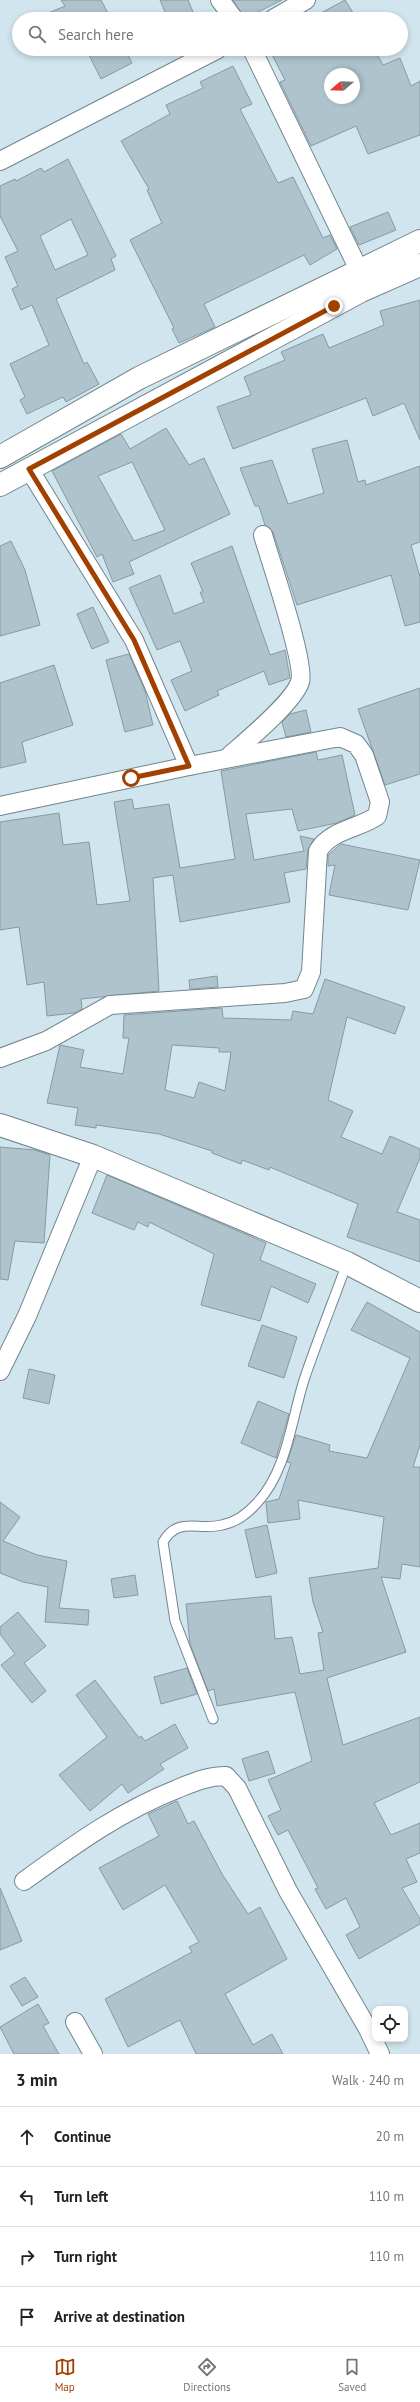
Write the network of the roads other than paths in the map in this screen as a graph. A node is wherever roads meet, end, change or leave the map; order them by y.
1 (220, 0) edge
2 (306, 0) edge
3 (229, 12) edge
4 (285, 12) edge
5 (204, 56) edge
6 (255, 56) edge
7 (0, 161) edge
8 (420, 241) edge
9 (420, 265) edge
10 (359, 270) junction
11 (0, 457) edge
12 (29, 469) junction
13 (0, 485) edge
14 (263, 535) dead end
15 (227, 758) junction
16 (189, 766) junction
17 (0, 806) edge
18 (0, 1058) edge
19 (0, 1125) edge
20 (93, 1156) junction
21 (347, 1263) junction
22 (420, 1301) edge
23 (0, 1372) edge
24 (214, 1719) dead end
25 (24, 1882) dead end
26 (75, 2022) dead end
27 (93, 2054) edge
28 (380, 2054) edge

1 - 3 street
2 - 4 street
5 - 7 street
6 - 10 street
8 - 10 main road
9 - 12 main road
10 - 11 main road
12 - 13 main road
12 - 16 street
14 - 15 street
15 - 16 street
15 - 18 street
16 - 17 street
19 - 20 main road
20 - 21 main road
20 - 23 street
21 - 22 main road
21 - 24 lane
25 - 28 street
26 - 27 street

